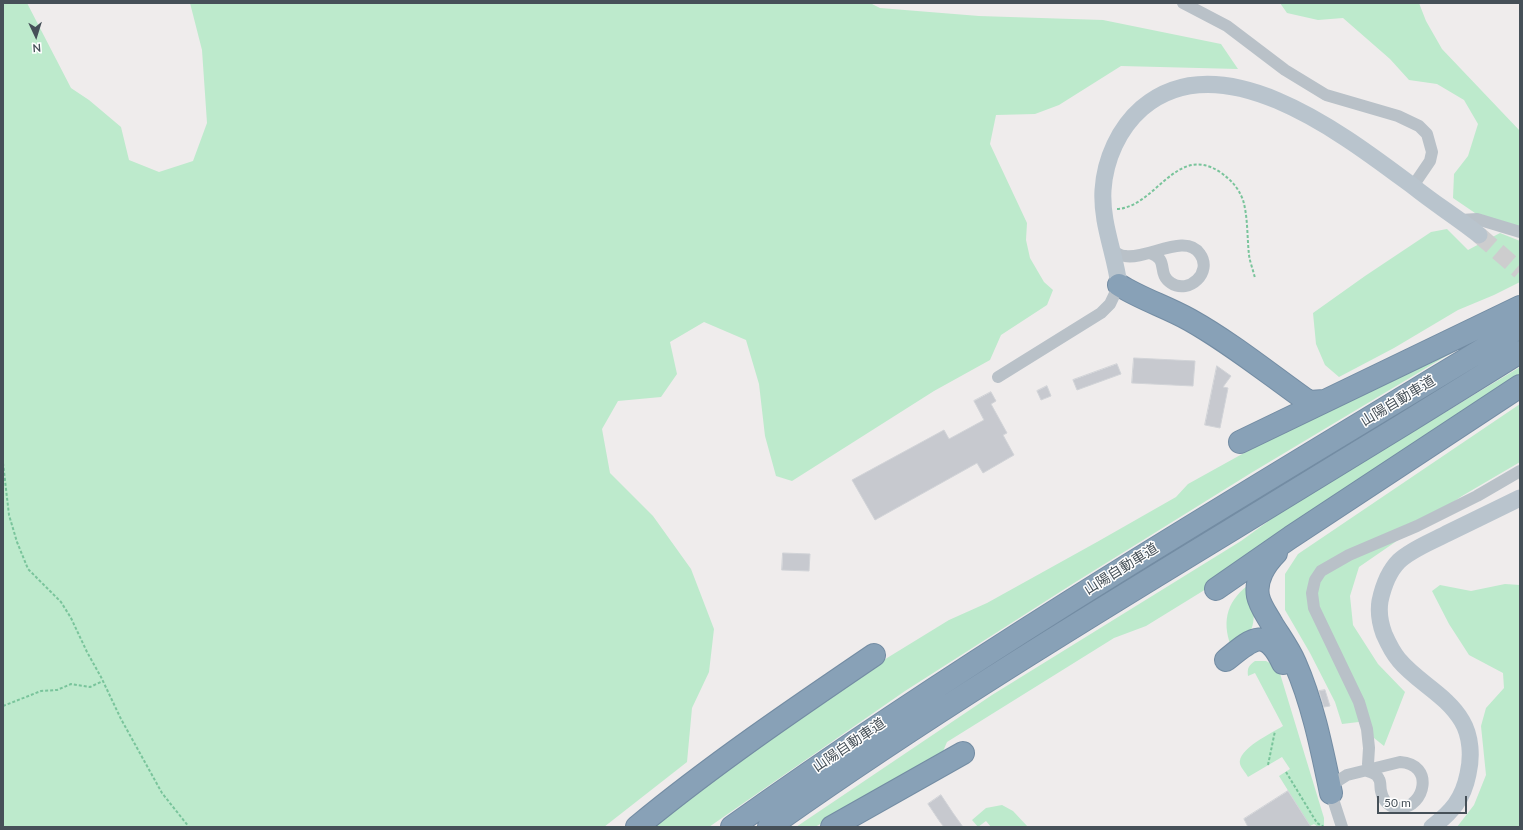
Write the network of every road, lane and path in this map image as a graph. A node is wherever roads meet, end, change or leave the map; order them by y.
1 (1183, 3) edge
2 (1413, 186) junction
3 (1103, 211) junction
4 (1461, 220) junction
5 (1520, 232) edge
6 (1479, 235) tunnel mouth
7 (1112, 250) junction
8 (1150, 253) junction
9 (1255, 278) dead end
10 (1119, 285) junction
11 (1520, 307) edge
12 (1520, 327) edge
13 (1520, 352) edge
14 (998, 377) dead end
15 (1520, 386) edge
16 (1324, 401) junction
17 (1279, 424) junction
18 (1240, 442) dead end
19 (3, 463) edge
20 (1520, 471) edge
21 (1520, 498) edge
22 (1291, 537) junction
23 (1216, 589) dead end
24 (874, 655) dead end
25 (1226, 660) dead end
26 (104, 681) junction
27 (3, 706) edge
28 (1275, 731) dead end
29 (964, 753) dead end
30 (1268, 765) dead end
31 (1367, 767) junction
32 (1286, 772) dead end
33 (1331, 793) junction
34 (189, 827) edge
35 (637, 827) edge
36 (732, 827) edge
37 (769, 827) edge
38 (832, 827) edge
39 (1324, 827) edge
40 (1342, 827) edge
41 (1432, 827) edge

1 - 2 street
2 - 3 street
2 - 4 street
3 - 7 street
3 - 9 path
4 - 5 street
4 - 6 street
7 - 8 street
7 - 10 street
8 - 8 street
10 - 14 street
10 - 16 highway
10 - 17 highway
11 - 16 highway
12 - 36 highway, 山陽自動車道
13 - 37 highway, 山陽自動車道
15 - 22 highway
16 - 17 highway
17 - 18 highway
19 - 26 path
20 - 31 street
21 - 41 street
22 - 23 highway
22 - 33 highway
24 - 35 highway
25 - 33 highway
26 - 27 path
26 - 34 path
28 - 30 path
29 - 38 highway
31 - 31 street
31 - 33 street
32 - 39 path
33 - 40 street

